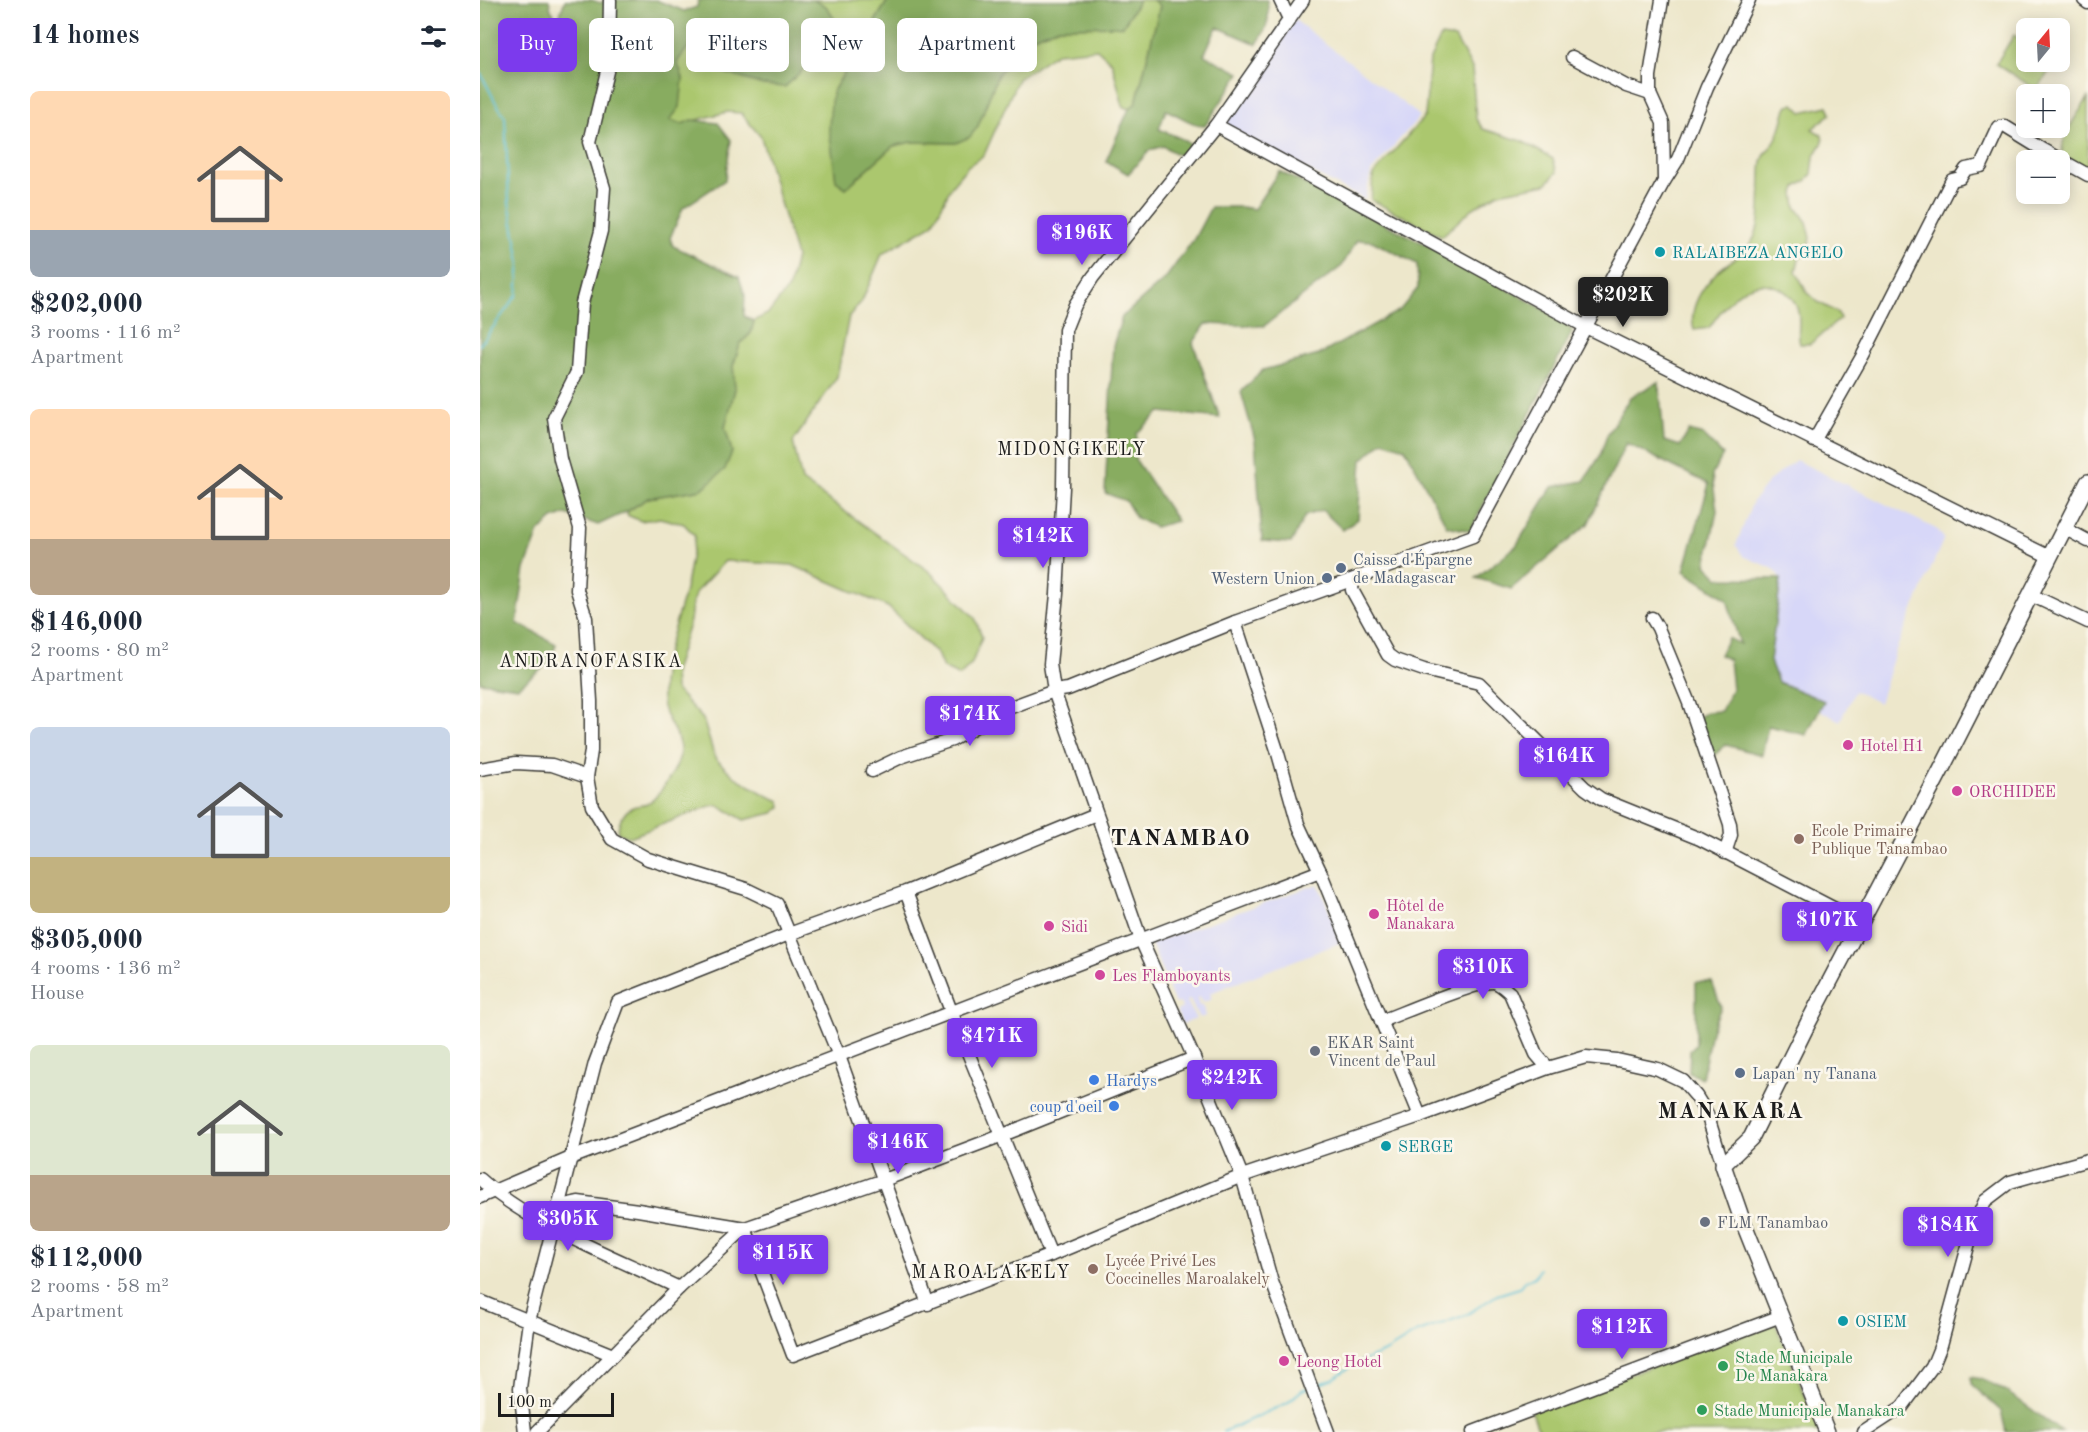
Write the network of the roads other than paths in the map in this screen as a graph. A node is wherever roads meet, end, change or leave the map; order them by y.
1 (610, 0) edge
2 (1280, 0) edge
3 (1303, 0) edge
4 (1662, 0) edge
5 (1749, 0) edge
6 (2084, 0) edge
7 (2088, 3) edge
8 (1290, 19) junction
9 (1572, 57) dead end
10 (1650, 94) junction
11 (1216, 125) junction
12 (2088, 175) edge
13 (1663, 183) junction
14 (1586, 327) junction
15 (1814, 441) junction
16 (2088, 482) edge
17 (2064, 528) junction
18 (2088, 541) edge
19 (2050, 557) junction
20 (1353, 580) junction
21 (2031, 594) junction
22 (1652, 618) dead end
23 (1235, 622) junction
24 (2088, 622) edge
25 (1054, 691) junction
26 (480, 769) edge
27 (872, 771) dead end
28 (586, 777) junction
29 (1096, 814) junction
30 (1725, 853) junction
31 (1320, 871) junction
32 (906, 892) junction
33 (1862, 923) junction
34 (789, 933) junction
35 (1141, 940) junction
36 (951, 1011) junction
37 (1381, 1021) junction
38 (839, 1056) junction
39 (1194, 1058) junction
40 (1548, 1068) junction
41 (1420, 1116) junction
42 (1004, 1135) junction
43 (571, 1158) junction
44 (2088, 1160) edge
45 (1723, 1165) junction
46 (1242, 1176) junction
47 (480, 1179) edge
48 (884, 1180) junction
49 (494, 1191) junction
50 (480, 1197) edge
51 (559, 1206) junction
52 (554, 1228) junction
53 (745, 1228) junction
54 (1051, 1255) junction
55 (679, 1288) junction
56 (480, 1301) edge
57 (928, 1304) junction
58 (1781, 1316) junction
59 (529, 1321) junction
60 (612, 1355) junction
61 (525, 1432) edge
62 (537, 1432) edge
63 (1328, 1432) edge
64 (1473, 1432) edge
65 (1827, 1432) edge
66 (1864, 1432) edge

1 - 28 street
2 - 8 street
3 - 8 street
4 - 10 street
5 - 13 street
6 - 7 street
8 - 11 street
9 - 10 street
10 - 13 street
11 - 14 street
11 - 25 street
12 - 15 street
13 - 14 street
14 - 15 street
14 - 20 street
15 - 19 street
16 - 17 main road
17 - 18 street
17 - 19 main road
19 - 21 main road
20 - 23 street
20 - 30 street
21 - 24 street
21 - 33 main road
22 - 30 street
23 - 25 street
23 - 31 street
25 - 27 street
25 - 29 street
26 - 28 street
28 - 34 street
29 - 32 street
29 - 35 street
30 - 33 street
31 - 35 street
31 - 37 street
32 - 34 street
32 - 36 street
33 - 45 main road
34 - 38 street
34 - 43 street
35 - 36 street
35 - 39 street
36 - 38 street
36 - 42 street
37 - 40 street
37 - 41 street
38 - 43 street
38 - 48 street
39 - 42 street
39 - 46 street
40 - 41 street
40 - 45 street
41 - 46 street
42 - 48 street
42 - 54 street
43 - 49 street
43 - 51 street
44 - 66 street
45 - 58 main road
46 - 54 street
46 - 63 street
47 - 49 street
48 - 53 street
48 - 57 street
49 - 50 street
49 - 52 street
51 - 52 street
51 - 53 street
52 - 55 street
52 - 59 street
53 - 55 street
53 - 57 street
54 - 57 street
55 - 60 street
56 - 59 street
58 - 64 street
58 - 65 main road
59 - 60 street
59 - 61 street
60 - 62 street

